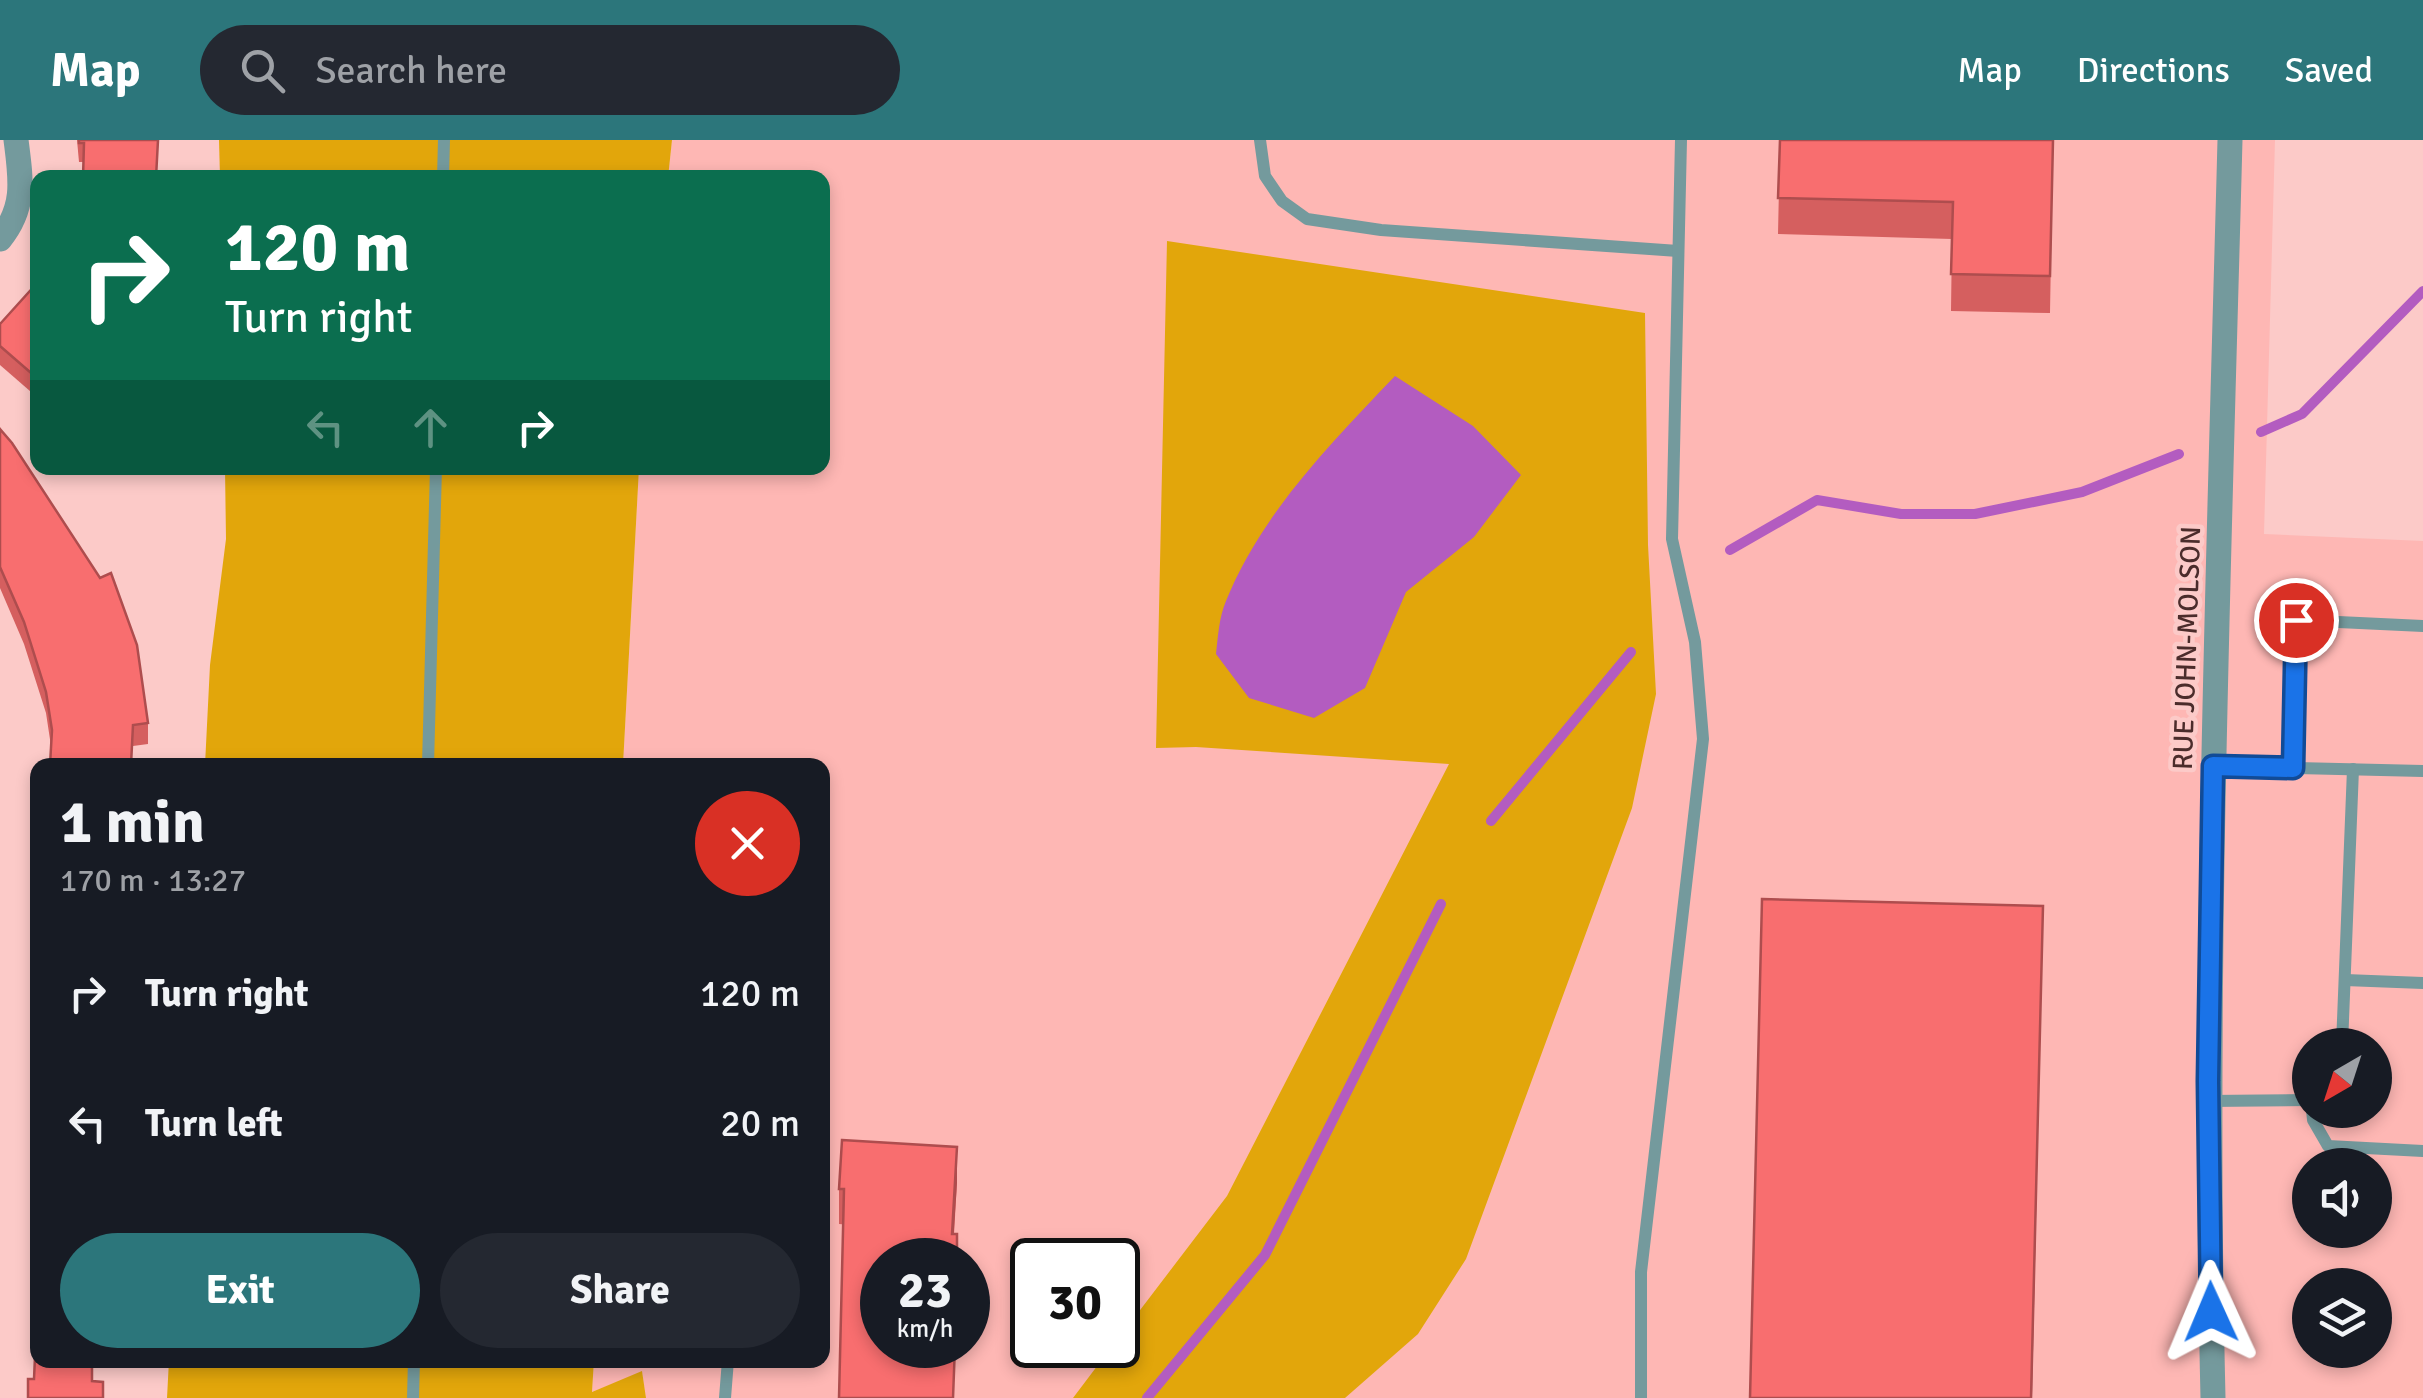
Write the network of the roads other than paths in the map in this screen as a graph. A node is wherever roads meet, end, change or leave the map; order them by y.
1 (16, 140) edge
2 (444, 140) edge
3 (1260, 140) edge
4 (1681, 140) edge
5 (2230, 140) edge
6 (443, 170) edge
7 (0, 239) edge
8 (1678, 251) junction
9 (436, 475) edge
10 (2423, 626) edge
11 (428, 758) edge
12 (2213, 766) junction
13 (2293, 768) junction
14 (2353, 769) junction
15 (2423, 771) edge
16 (2345, 980) junction
17 (2423, 982) edge
18 (2343, 1028) edge
19 (2292, 1100) edge
20 (2208, 1101) junction
21 (2318, 1128) edge
22 (2423, 1151) edge
23 (414, 1368) edge
24 (727, 1368) edge
25 (413, 1398) edge
26 (725, 1398) edge
27 (1641, 1398) edge
28 (2213, 1398) edge

1 - 7 street
2 - 6 lane
3 - 8 lane
4 - 8 lane
5 - 12 street, RUE JOHN-MOLSON
8 - 27 lane
9 - 11 lane
10 - 13 lane
12 - 13 lane
12 - 20 street, RUE JOHN-MOLSON
13 - 14 lane
14 - 15 lane
14 - 16 lane
16 - 17 lane
16 - 18 lane
19 - 20 lane
20 - 28 street, RUE JOHN-MOLSON
21 - 22 lane
23 - 25 lane
24 - 26 lane

